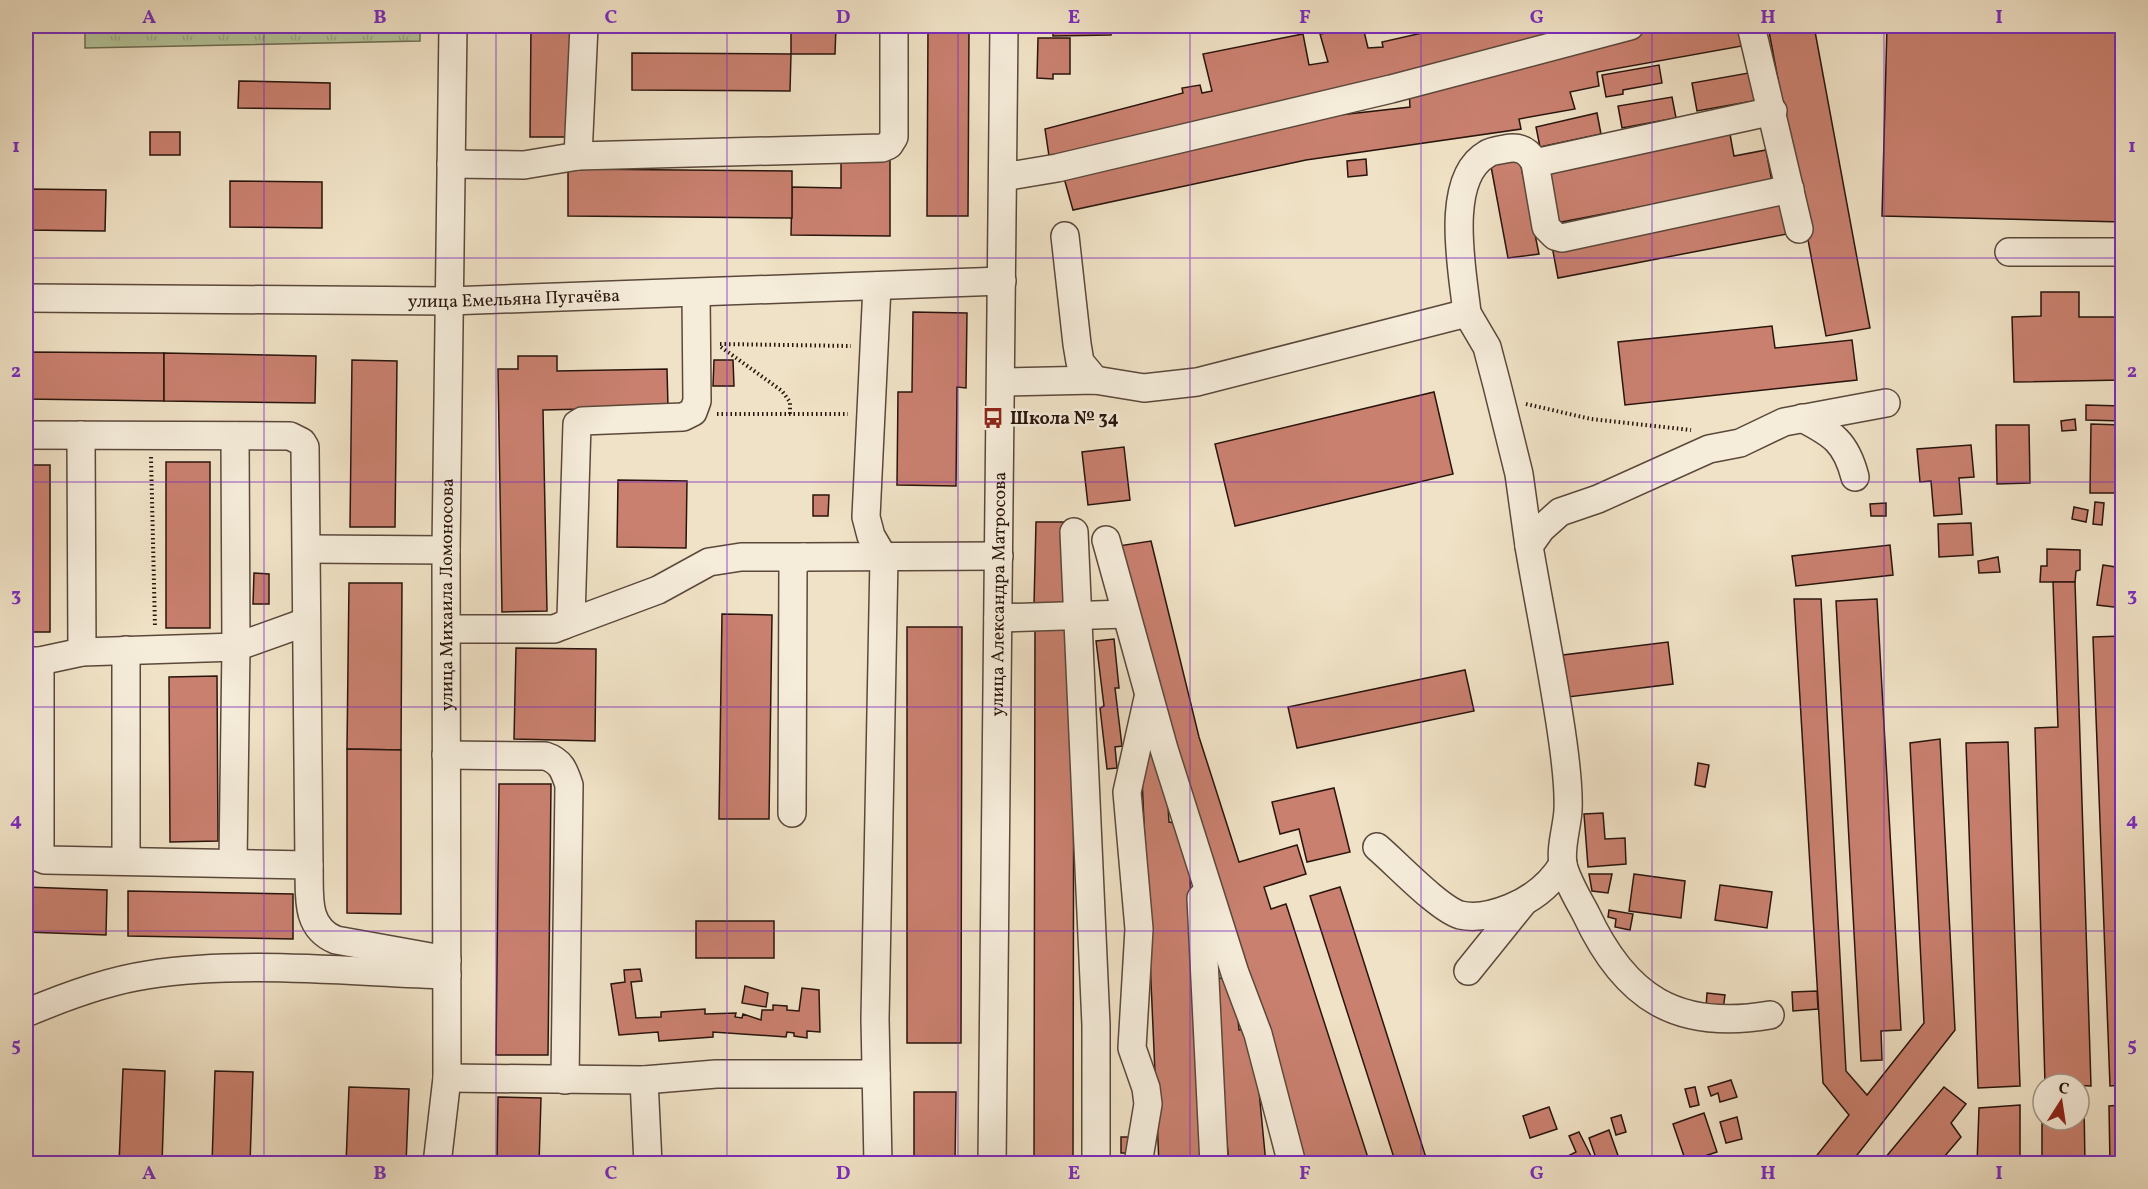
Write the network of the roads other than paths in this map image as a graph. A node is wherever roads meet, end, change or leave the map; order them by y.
1 (453, 26) edge
2 (584, 26) edge
3 (894, 26) edge
4 (1004, 26) edge
5 (1630, 26) edge
6 (1751, 26) edge
7 (1773, 111) junction
8 (578, 156) junction
9 (1535, 163) junction
10 (451, 164) junction
11 (1003, 177) junction
12 (1790, 189) junction
13 (1799, 230) dead end
14 (1065, 236) dead end
15 (2009, 252) dead end
16 (2122, 252) edge
17 (1002, 281) junction
18 (877, 286) junction
19 (696, 293) junction
20 (26, 298) edge
21 (449, 301) junction
22 (1467, 313) junction
23 (1095, 380) junction
24 (1000, 382) junction
25 (1886, 403) dead end
26 (1802, 418) junction
27 (26, 435) edge
28 (81, 435) junction
29 (235, 436) junction
30 (1519, 474) junction
31 (1856, 477) dead end
32 (1560, 512) junction
33 (1074, 532) dead end
34 (1106, 540) dead end
35 (1529, 546) junction
36 (307, 549) junction
37 (446, 550) junction
38 (999, 556) junction
39 (803, 557) junction
40 (884, 558) junction
41 (1126, 614) junction
42 (1078, 616) junction
43 (998, 618) junction
44 (306, 622) junction
45 (564, 625) junction
46 (448, 629) junction
47 (236, 647) junction
48 (126, 650) junction
49 (82, 652) junction
50 (33, 661) edge
51 (1148, 694) junction
52 (447, 755) junction
53 (792, 813) dead end
54 (1377, 847) dead end
55 (126, 861) junction
56 (233, 863) junction
57 (1200, 864) junction
58 (1563, 864) junction
59 (309, 865) junction
60 (1522, 903) junction
61 (447, 967) junction
62 (1468, 972) dead end
63 (26, 1013) edge
64 (1770, 1015) dead end
65 (876, 1074) junction
66 (447, 1078) junction
67 (565, 1080) junction
68 (644, 1080) junction
69 (437, 1164) edge
70 (648, 1164) edge
71 (878, 1164) edge
72 (992, 1164) edge
73 (1096, 1164) edge
74 (1138, 1164) edge
75 (1214, 1164) edge
76 (1292, 1164) edge

1 - 10 street, улица Михаила Ломоносова
2 - 8 street
3 - 8 street
4 - 11 street, улица Александра Матросова
5 - 11 street
6 - 7 street
7 - 9 street
7 - 12 street
8 - 10 street
9 - 12 street
9 - 22 street
10 - 21 street, улица Михаила Ломоносова
11 - 17 street, улица Александра Матросова
12 - 13 street
14 - 23 street
15 - 16 street
17 - 18 street, улица Емельяна Пугачёва
17 - 24 street, улица Александра Матросова
18 - 19 street, улица Емельяна Пугачёва
18 - 40 street
19 - 21 street, улица Емельяна Пугачёва
19 - 45 street
20 - 21 street, улица Емельяна Пугачёва
21 - 37 street, улица Михаила Ломоносова
22 - 23 street
22 - 30 street
23 - 24 street
24 - 38 street, улица Александра Матросова
25 - 26 street
26 - 31 street
26 - 32 street
27 - 28 street
28 - 29 street
28 - 49 street
29 - 36 street
29 - 47 street
30 - 32 street
30 - 35 street
32 - 35 street
33 - 42 street
34 - 41 street
35 - 58 street
36 - 37 street
36 - 44 street
37 - 46 street, улица Михаила Ломоносова
38 - 40 street
38 - 43 street, улица Александра Матросова
39 - 40 street
39 - 45 street
39 - 53 street
40 - 65 street
41 - 42 street
41 - 51 street
42 - 43 street
42 - 73 street
43 - 72 street, улица Александра Матросова
44 - 47 street
44 - 59 street
45 - 46 street
46 - 52 street, улица Михаила Ломоносова
47 - 48 street
47 - 56 street
48 - 49 street
48 - 55 street
49 - 50 street
50 - 55 street
51 - 57 street
51 - 74 street
52 - 61 street, улица Михаила Ломоносова
52 - 67 street
54 - 60 street
55 - 56 street
56 - 59 street
57 - 75 street
57 - 76 street
58 - 60 street
58 - 64 street
59 - 61 street
60 - 62 street
61 - 63 street
61 - 66 street, улица Михаила Ломоносова
65 - 68 street
65 - 71 street
66 - 67 street
66 - 69 street, улица Михаила Ломоносова
67 - 68 street
68 - 70 street

